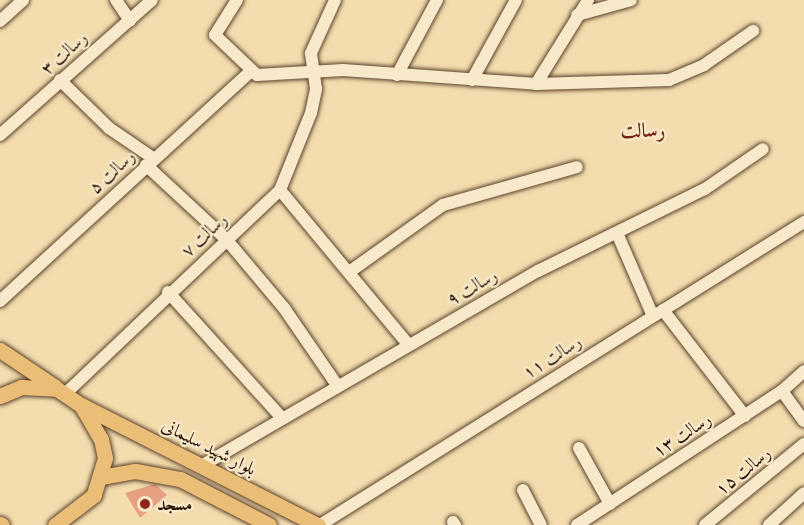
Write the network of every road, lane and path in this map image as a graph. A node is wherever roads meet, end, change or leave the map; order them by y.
1 (23, 0) edge
2 (116, 0) edge
3 (152, 0) edge
4 (237, 0) edge
5 (335, 0) edge
6 (437, 0) edge
7 (516, 0) edge
8 (588, 0) edge
9 (631, 0) edge
10 (577, 15) junction
11 (0, 21) edge
12 (130, 21) junction
13 (753, 31) dead end
14 (250, 72) junction
15 (310, 74) junction
16 (397, 75) junction
17 (60, 80) junction
18 (472, 80) junction
19 (536, 84) junction
20 (0, 135) edge
21 (763, 148) dead end
22 (150, 162) junction
23 (577, 167) dead end
24 (280, 190) junction
25 (804, 222) edge
26 (617, 233) junction
27 (226, 239) junction
28 (352, 270) junction
29 (168, 292) junction
30 (0, 301) edge
31 (658, 313) junction
32 (407, 343) junction
33 (0, 350) edge
34 (804, 371) edge
35 (337, 385) junction
36 (61, 391) junction
37 (782, 391) junction
38 (0, 396) edge
39 (81, 405) junction
40 (745, 416) junction
41 (282, 418) junction
42 (804, 421) edge
43 (804, 444) edge
44 (579, 448) dead end
45 (203, 465) junction
46 (101, 477) junction
47 (523, 490) dead end
48 (804, 493) edge
49 (610, 504) junction
50 (82, 509) junction
51 (55, 525) edge
52 (78, 525) edge
53 (269, 525) edge
54 (319, 525) edge
55 (542, 525) edge
56 (577, 525) edge
57 (705, 525) edge
58 (769, 525) edge

1 - 11 street
2 - 12 street
3 - 12 street, رسالت ۳
4 - 14 street
5 - 15 street, رسالت ۷
6 - 16 street
7 - 18 street
8 - 10 street
9 - 10 street
10 - 19 street
12 - 17 street, رسالت ۳
13 - 19 street
14 - 15 street
14 - 22 street, رسالت ۵
15 - 16 street
15 - 24 street, رسالت ۷
16 - 18 street
17 - 20 street, رسالت ۳
17 - 22 street
18 - 19 street
21 - 26 street, رسالت ۹
22 - 27 street
22 - 30 street, رسالت ۵
23 - 28 street
24 - 27 street, رسالت ۷
24 - 28 street
25 - 31 street, رسالت ۱۱
26 - 31 street
26 - 32 street, رسالت ۹
27 - 29 street, رسالت ۷
27 - 35 street
28 - 32 street
29 - 36 street, رسالت ۷
29 - 41 street
31 - 40 street
31 - 54 street, رسالت ۱۱
32 - 35 street, رسالت ۹
33 - 36 main road
34 - 37 street, رسالت ۱۳
35 - 41 street, رسالت ۹
36 - 38 main road
36 - 39 main road, بلوار شهید سلیمانی
37 - 40 street, رسالت ۱۳
37 - 42 street
39 - 45 main road, بلوار شهید سلیمانی
39 - 46 main road
40 - 49 street, رسالت ۱۳
41 - 45 street, رسالت ۹
43 - 57 street, رسالت ۱۵
44 - 49 street
45 - 54 main road, بلوار شهید سلیمانی
46 - 50 main road
46 - 53 main road
47 - 55 street
48 - 58 street
49 - 56 street, رسالت ۱۳
50 - 51 main road
50 - 52 main road

